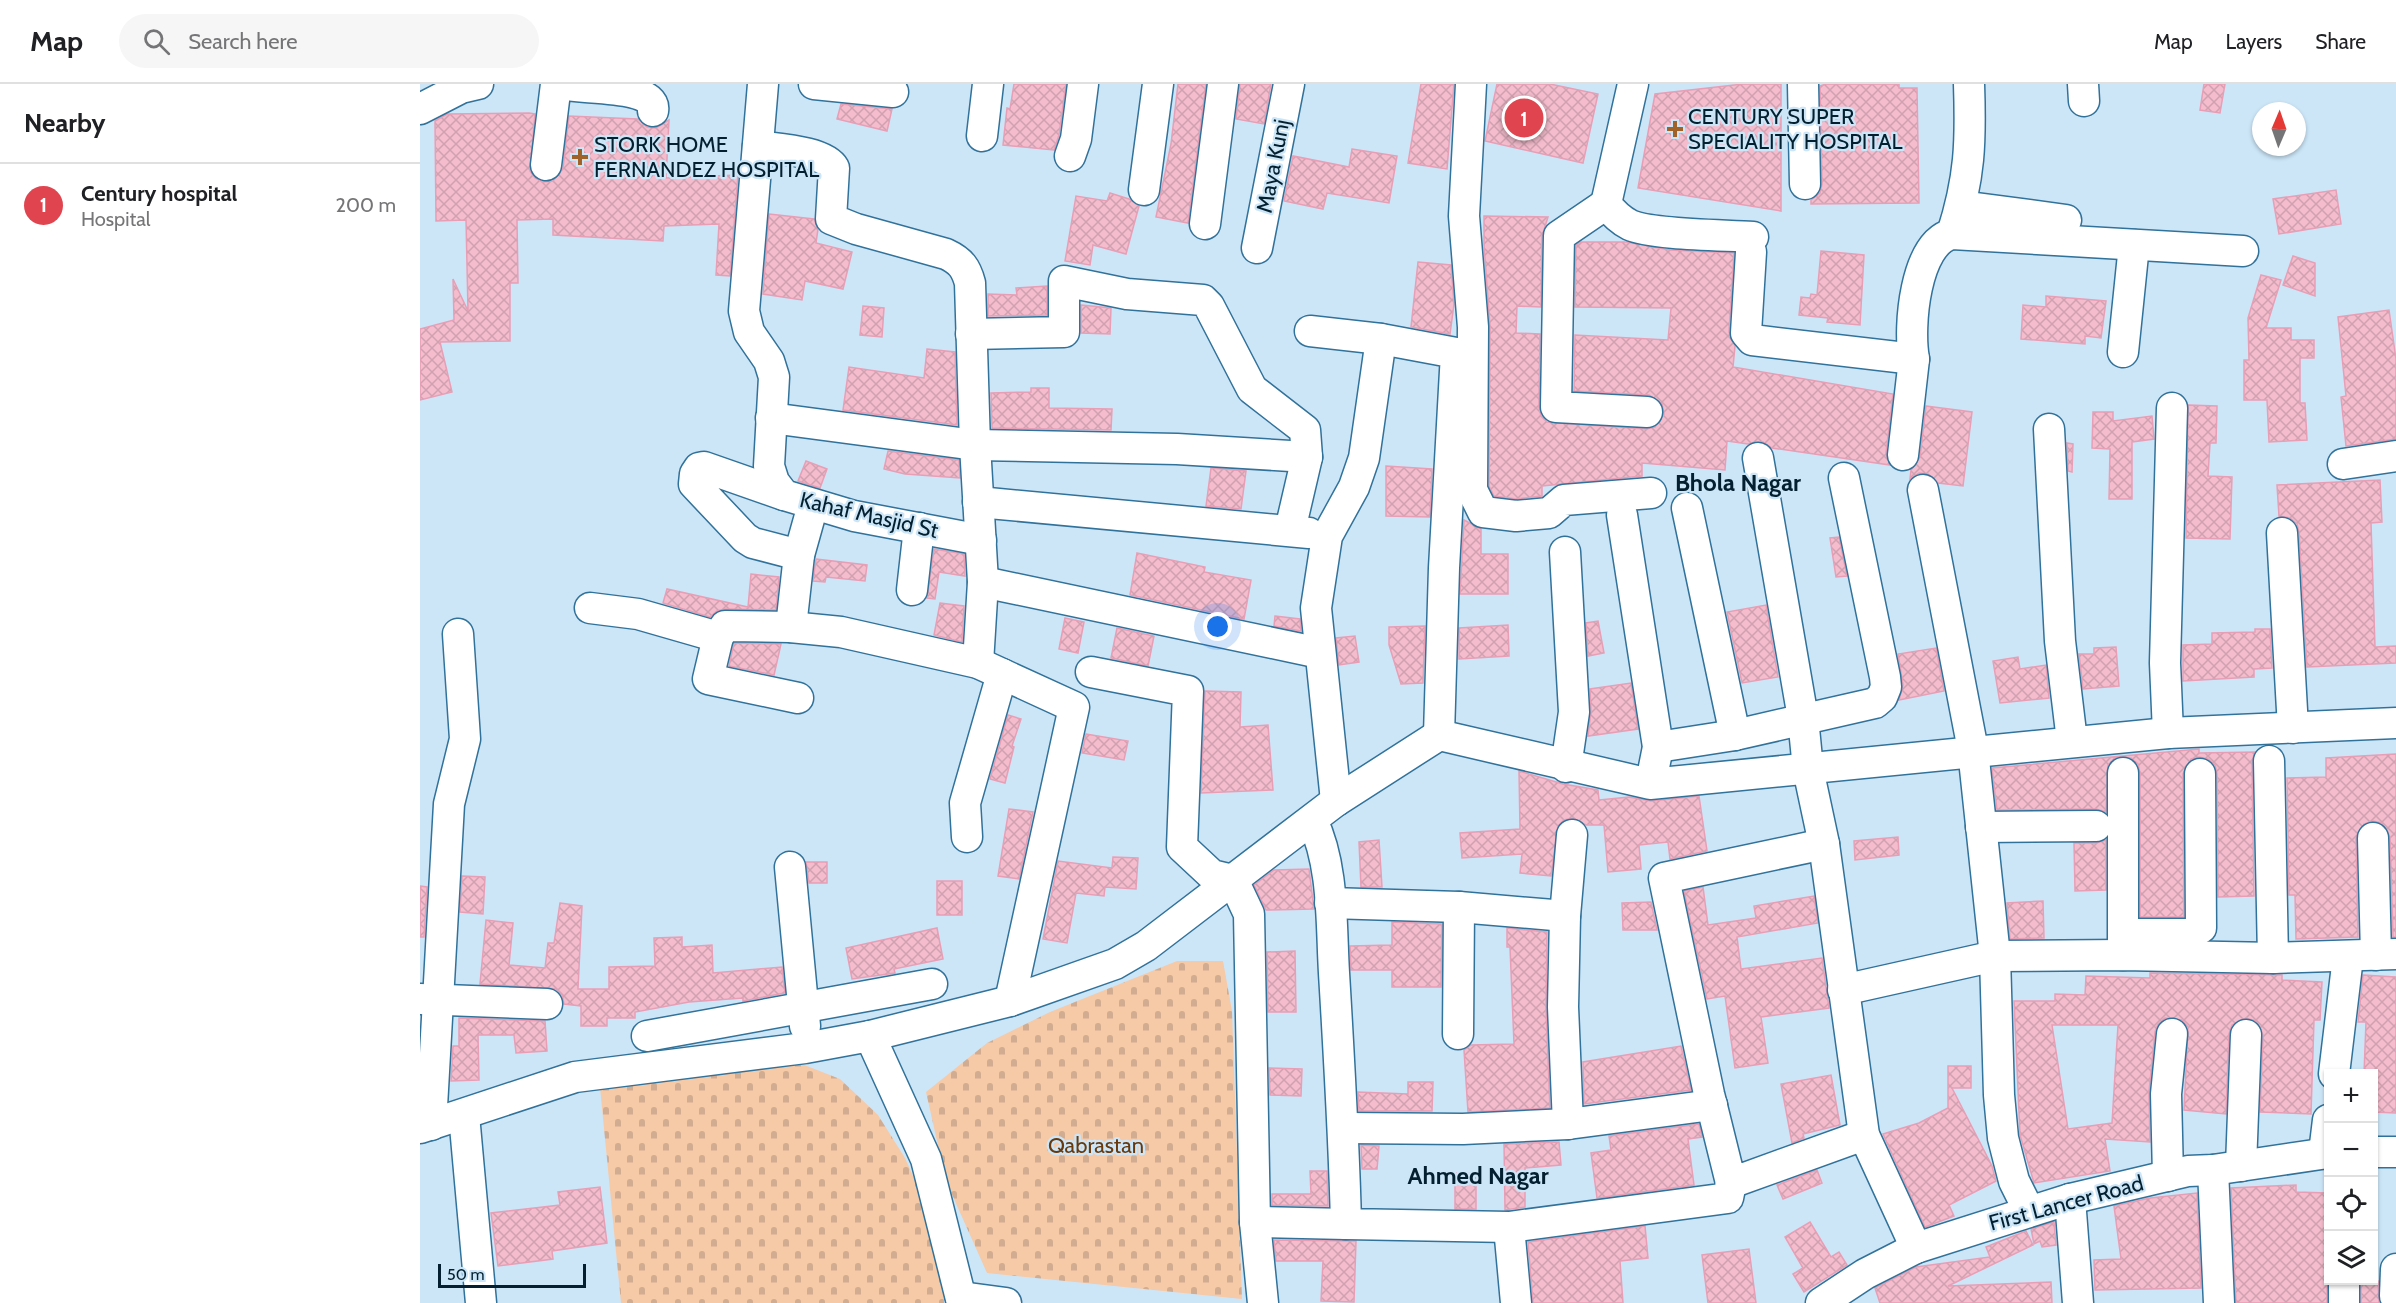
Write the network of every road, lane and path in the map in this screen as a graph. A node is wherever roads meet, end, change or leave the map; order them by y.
1 (478, 84) edge
2 (542, 84) edge
3 (555, 84) edge
4 (560, 84) edge
5 (763, 84) edge
6 (814, 84) edge
7 (988, 84) edge
8 (1083, 84) edge
9 (1158, 84) edge
10 (1223, 84) edge
11 (1289, 84) edge
12 (1472, 84) edge
13 (1633, 84) edge
14 (1803, 84) edge
15 (1969, 84) edge
16 (893, 92) dead end
17 (420, 109) edge
18 (653, 111) dead end
19 (982, 136) dead end
20 (758, 146) junction
21 (1070, 156) dead end
22 (1805, 184) dead end
23 (1144, 190) dead end
24 (1606, 204) junction
25 (1956, 220) junction
26 (2066, 220) dead end
27 (1205, 224) dead end
28 (2134, 245) junction
29 (1257, 248) dead end
30 (2243, 251) dead end
31 (1310, 331) dead end
32 (971, 334) junction
33 (1381, 339) junction
34 (2123, 352) dead end
35 (1914, 359) junction
36 (2172, 408) dead end
37 (1647, 412) dead end
38 (771, 418) junction
39 (2049, 429) dead end
40 (975, 445) junction
41 (1903, 455) dead end
42 (2396, 456) edge
43 (1307, 457) junction
44 (1758, 458) dead end
45 (2343, 464) dead end
46 (1845, 478) dead end
47 (1923, 490) dead end
48 (1651, 493) dead end
49 (784, 495) junction
50 (978, 502) junction
51 (813, 505) junction
52 (1687, 508) dead end
53 (1622, 515) dead end
54 (919, 528) junction
55 (1290, 530) junction
56 (2282, 533) dead end
57 (1328, 536) junction
58 (981, 540) junction
59 (1565, 552) dead end
60 (799, 555) junction
61 (983, 582) junction
62 (912, 590) dead end
63 (590, 608) dead end
64 (791, 627) junction
65 (458, 634) dead end
66 (718, 637) junction
67 (1320, 653) junction
68 (990, 668) junction
69 (1091, 672) dead end
70 (798, 698) dead end
71 (1803, 718) junction
72 (2396, 723) edge
73 (2293, 728) junction
74 (2168, 733) junction
75 (1440, 735) junction
76 (1735, 735) junction
77 (2072, 741) junction
78 (1658, 747) junction
79 (1973, 750) junction
80 (2269, 761) dead end
81 (1566, 766) junction
82 (1808, 769) junction
83 (2123, 773) dead end
84 (2200, 774) dead end
85 (1650, 784) junction
86 (1336, 801) junction
87 (1312, 820) junction
88 (2096, 826) dead end
89 (1981, 827) junction
90 (1572, 834) dead end
91 (967, 837) dead end
92 (2373, 838) dead end
93 (2289, 840) dead end
94 (1824, 844) junction
95 (790, 867) dead end
96 (1233, 880) junction
97 (1330, 903) junction
98 (1459, 907) junction
99 (1564, 916) junction
100 (2123, 945) junction
101 (2161, 945) junction
102 (2374, 951) edge
103 (2286, 952) junction
104 (1995, 956) junction
105 (932, 984) dead end
106 (1843, 990) junction
107 (428, 999) edge
108 (1010, 1001) junction
109 (547, 1004) dead end
110 (805, 1007) junction
111 (1458, 1034) dead end
112 (2172, 1034) dead end
113 (2246, 1035) dead end
114 (647, 1036) dead end
115 (870, 1036) junction
116 (805, 1048) junction
117 (2336, 1069) edge
118 (1712, 1106) junction
119 (464, 1115) junction
120 (1568, 1124) junction
121 (426, 1126) edge
122 (1344, 1128) junction
123 (1864, 1135) junction
124 (2378, 1152) edge
125 (2396, 1152) edge
126 (2324, 1153) edge
127 (2227, 1168) junction
128 (2168, 1176) junction
129 (1731, 1183) junction
130 (2070, 1199) junction
131 (2029, 1211) junction
132 (1255, 1222) junction
133 (1346, 1224) junction
134 (1509, 1227) junction
135 (1916, 1248) junction
136 (2344, 1285) edge
137 (961, 1300) edge
138 (481, 1303) edge
139 (1006, 1303) edge
140 (1263, 1303) edge
141 (1516, 1303) edge
142 (1821, 1303) edge
143 (2078, 1303) edge
144 (2219, 1303) edge
145 (2344, 1303) edge

1 - 17 street
2 - 3 street
4 - 18 street
5 - 20 street, Kahaf Masjid St
6 - 16 street
7 - 19 street
8 - 21 street
9 - 23 street
10 - 27 street
11 - 29 street, Maya Kunj
12 - 48 street
13 - 24 street
14 - 22 street
15 - 25 street
20 - 32 street
20 - 38 street, Kahaf Masjid St
24 - 35 street
24 - 37 street
25 - 26 street
25 - 28 street
25 - 35 street
28 - 30 street
28 - 34 street
31 - 33 street
32 - 40 street
32 - 43 street
33 - 57 street
33 - 75 street
35 - 41 street
36 - 74 street
38 - 40 street
38 - 49 street, Kahaf Masjid St
39 - 77 street
40 - 43 street
40 - 50 street
42 - 45 street
43 - 55 street
44 - 71 street
46 - 71 street
47 - 79 street
49 - 51 street, Kahaf Masjid St
49 - 60 street
50 - 55 street
50 - 58 street
51 - 54 street, Kahaf Masjid St
51 - 60 street
52 - 76 street
53 - 78 street
54 - 58 street, Kahaf Masjid St
54 - 62 street
55 - 57 street
56 - 73 street
57 - 67 street
58 - 61 street
59 - 81 street
60 - 64 street
61 - 67 street
61 - 68 street
63 - 66 street
64 - 66 street
64 - 68 street
65 - 107 street
66 - 70 street
67 - 86 street
68 - 91 street
68 - 108 street
69 - 96 street
71 - 76 street
71 - 82 street
72 - 73 street
73 - 74 street
74 - 77 street
75 - 81 street
75 - 86 street
76 - 78 street
77 - 79 street
78 - 85 street
79 - 82 street
79 - 89 street
80 - 103 street
81 - 85 street
82 - 85 street
82 - 94 street
83 - 100 street
84 - 101 street
86 - 87 street
87 - 96 street
87 - 97 street
88 - 89 street
89 - 104 street
90 - 99 street
92 - 102 street
93 - 103 street
94 - 106 street
94 - 118 street
95 - 110 street
96 - 108 street
96 - 132 street
97 - 98 street
97 - 122 street
98 - 99 street
98 - 111 street
99 - 120 street
100 - 101 street
100 - 104 street
101 - 103 street
102 - 103 street
102 - 117 street
104 - 106 street
104 - 131 street
105 - 110 street
106 - 123 street
107 - 109 street
107 - 121 street
108 - 115 street
110 - 114 street
110 - 116 street
112 - 128 street
113 - 127 street
115 - 116 street
115 - 137 street
116 - 119 street
118 - 120 street
118 - 129 street
119 - 121 street
119 - 138 street
120 - 122 street
122 - 133 street
123 - 129 street
123 - 135 street
124 - 125 street
126 - 127 street, First Lancer Road
127 - 128 street, First Lancer Road
127 - 144 street
128 - 130 street, First Lancer Road
129 - 134 street
130 - 131 street, First Lancer Road
130 - 143 street
131 - 135 street, First Lancer Road
132 - 133 street
132 - 140 street
133 - 134 street
134 - 141 street
135 - 142 street, First Lancer Road
136 - 145 street
137 - 139 street

